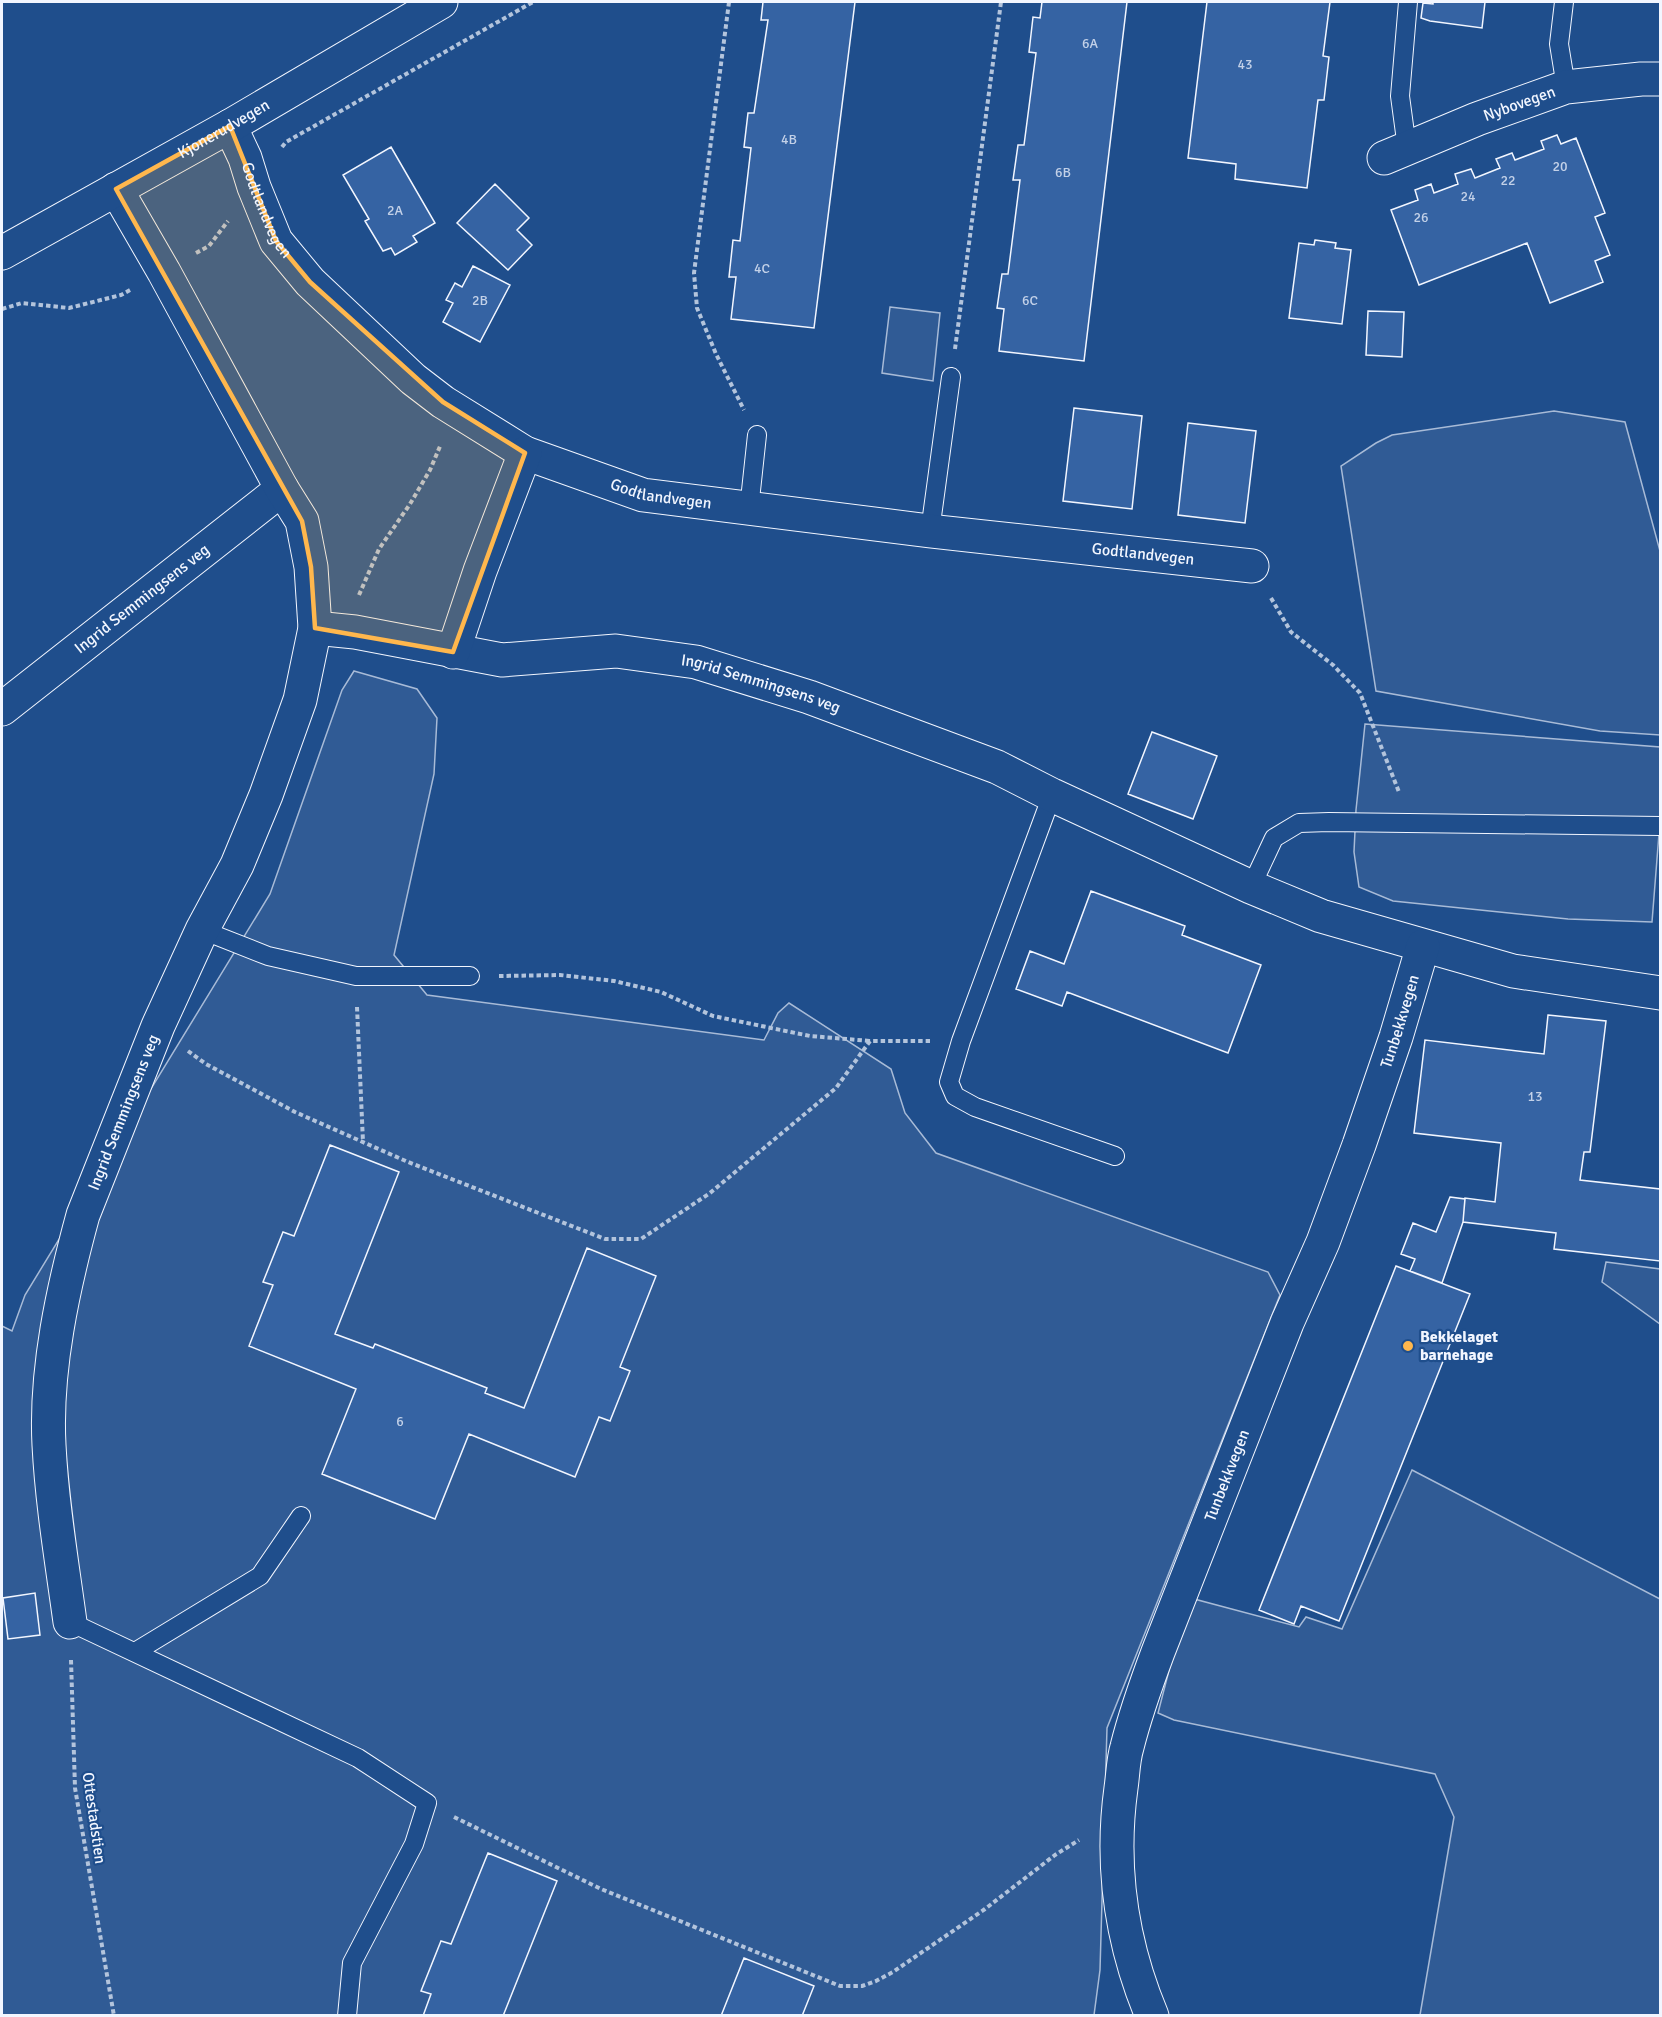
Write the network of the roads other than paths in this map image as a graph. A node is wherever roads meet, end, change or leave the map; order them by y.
1 (441, 2) edge
2 (1408, 2) edge
3 (1564, 2) edge
4 (1660, 80) edge
5 (1566, 87) junction
6 (230, 126) junction
7 (1396, 153) joint
8 (116, 189) junction
9 (2, 253) edge
10 (951, 377) road end
11 (757, 435) road end
12 (525, 453) junction
13 (282, 489) junction
14 (749, 509) junction
15 (930, 531) junction
16 (1252, 566) road end
17 (315, 628) junction
18 (453, 652) junction
19 (2, 709) edge
20 (1052, 795) junction
21 (1660, 826) edge
22 (1251, 887) junction
23 (202, 930) junction
24 (1423, 946) junction
25 (470, 976) road end
26 (1660, 993) edge
27 (1114, 1156) dead end
28 (301, 1516) dead end
29 (70, 1622) joint
30 (135, 1652) junction
31 (347, 2016) edge
32 (1152, 2016) edge

1 - 6 street, Kjonerudvegen
2 - 7 lane
3 - 5 lane
4 - 5 street, Nybovegen
5 - 7 street, Nybovegen
6 - 8 street, Kjonerudvegen
6 - 12 street, Godtlandvegen
8 - 9 street, Kjonerudvegen
8 - 13 street, Ingrid Semmingsens veg
10 - 15 lane
11 - 14 lane
12 - 14 street, Godtlandvegen
12 - 18 street
13 - 17 street, Ingrid Semmingsens veg
13 - 19 street, Ingrid Semmingsens veg
14 - 15 street, Godtlandvegen
15 - 16 street, Godtlandvegen
17 - 18 street, Ingrid Semmingsens veg
17 - 23 street, Ingrid Semmingsens veg
18 - 20 street, Ingrid Semmingsens veg
20 - 22 street
20 - 27 lane
21 - 22 lane
22 - 24 street
23 - 25 lane
23 - 29 street, Ingrid Semmingsens veg
24 - 26 street
24 - 32 street, Tunbekkvegen
28 - 30 lane
29 - 30 lane
30 - 31 lane

